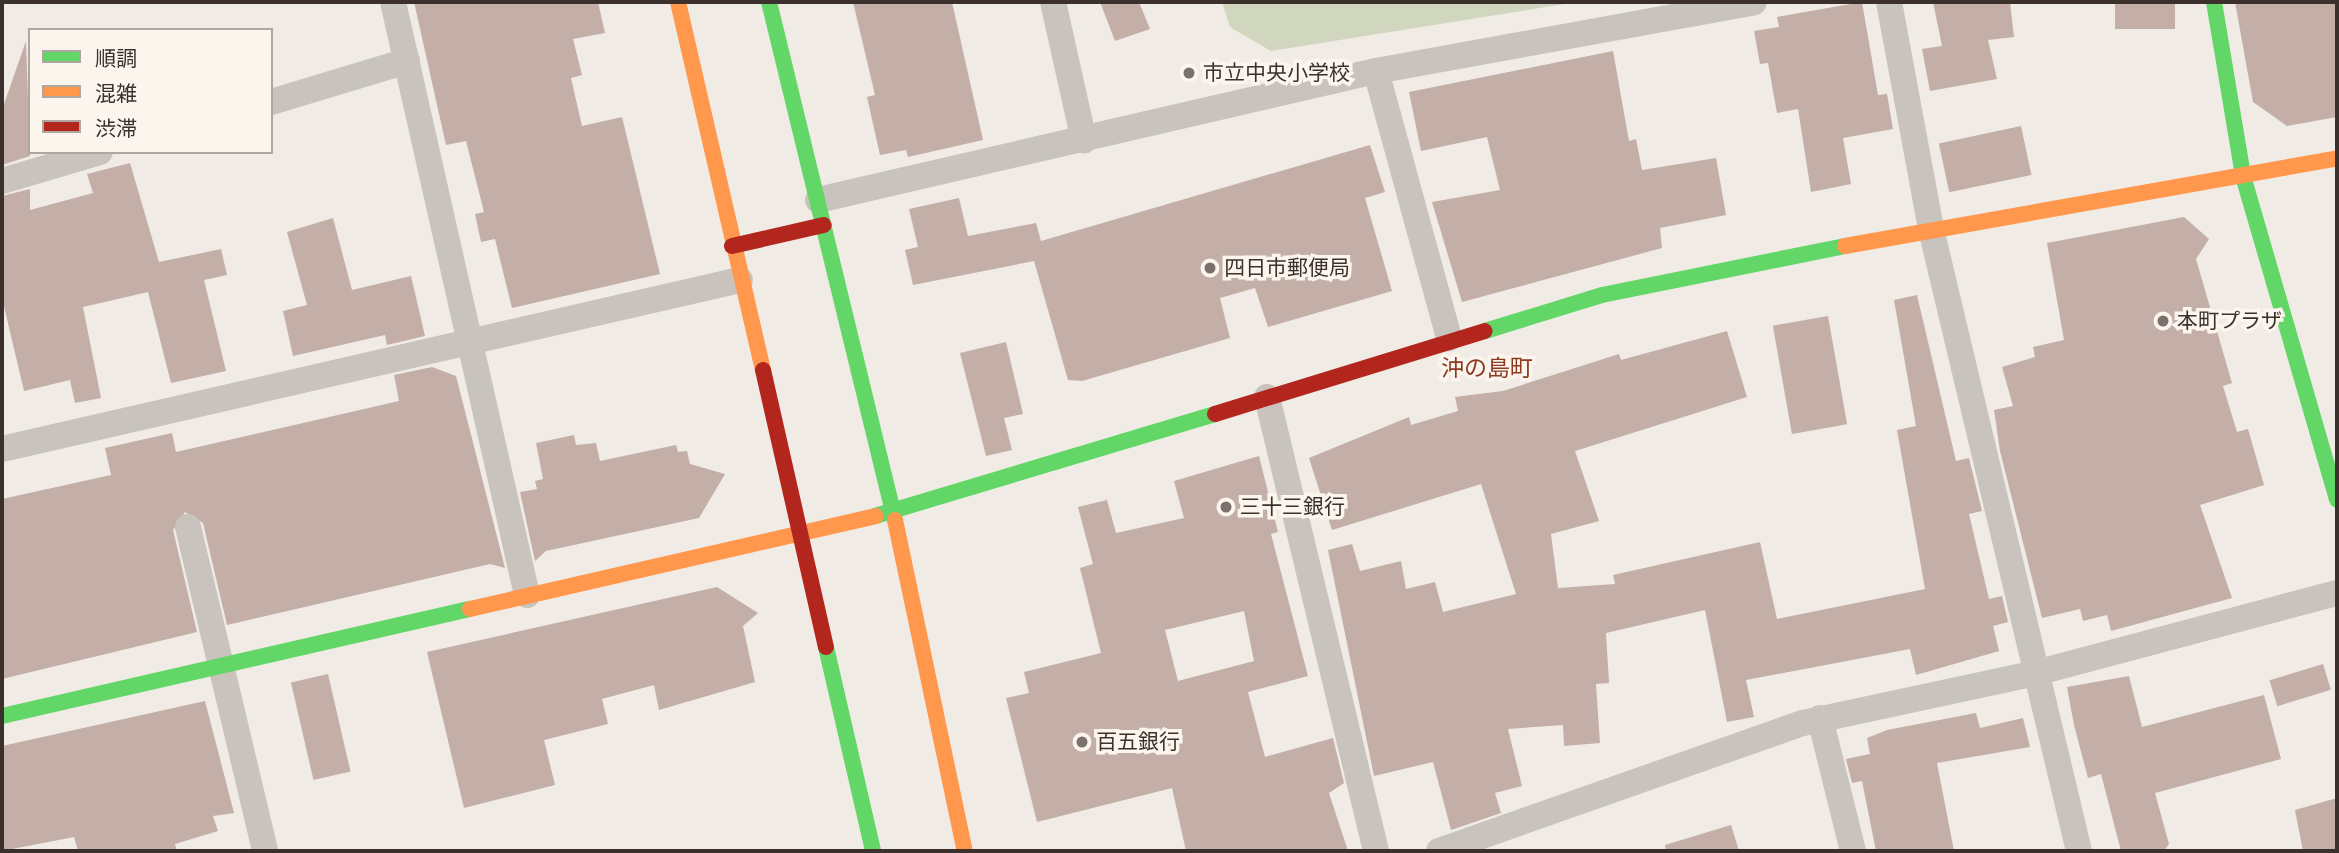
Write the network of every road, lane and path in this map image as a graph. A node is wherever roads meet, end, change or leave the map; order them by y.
1 (393, 2) edge
2 (678, 2) edge
3 (769, 2) edge
4 (1053, 2) edge
5 (1754, 2) edge
6 (1889, 2) edge
7 (2214, 2) edge
8 (407, 61) junction
9 (1376, 71) junction
10 (273, 101) edge
11 (1084, 141) junction
12 (93, 154) edge
13 (2337, 158) edge
14 (2243, 176) junction
15 (2, 181) edge
16 (821, 212) junction
17 (1931, 229) junction
18 (732, 246) junction
19 (740, 280) junction
20 (1449, 338) junction
21 (470, 343) junction
22 (1267, 397) junction
23 (2, 449) edge
24 (2337, 500) edge
25 (893, 512) junction
26 (188, 527) dead end
27 (802, 534) junction
28 (2337, 593) edge
29 (527, 595) junction
30 (218, 663) junction
31 (2032, 674) junction
32 (2, 716) edge
33 (1820, 718) junction
34 (265, 851) edge
35 (873, 851) edge
36 (965, 851) edge
37 (1376, 851) edge
38 (1439, 851) edge
39 (1853, 851) edge
40 (2079, 851) edge

1 - 8 street
2 - 18 street
3 - 16 street
4 - 11 street
5 - 9 street
6 - 17 street
7 - 14 street
8 - 10 street
8 - 21 street
9 - 11 street
9 - 20 street
11 - 16 street
12 - 15 street
13 - 14 street
14 - 17 street
14 - 24 street
16 - 18 street
16 - 25 street
17 - 20 street
17 - 31 street
18 - 19 street
19 - 21 street
19 - 27 street
20 - 22 street
21 - 23 street
21 - 29 street
22 - 25 street
22 - 37 street
25 - 27 street
25 - 36 street
26 - 30 street
27 - 29 street
27 - 35 street
28 - 31 street
29 - 30 street
30 - 32 street
30 - 34 street
31 - 33 street
31 - 40 street
33 - 38 street
33 - 39 street

